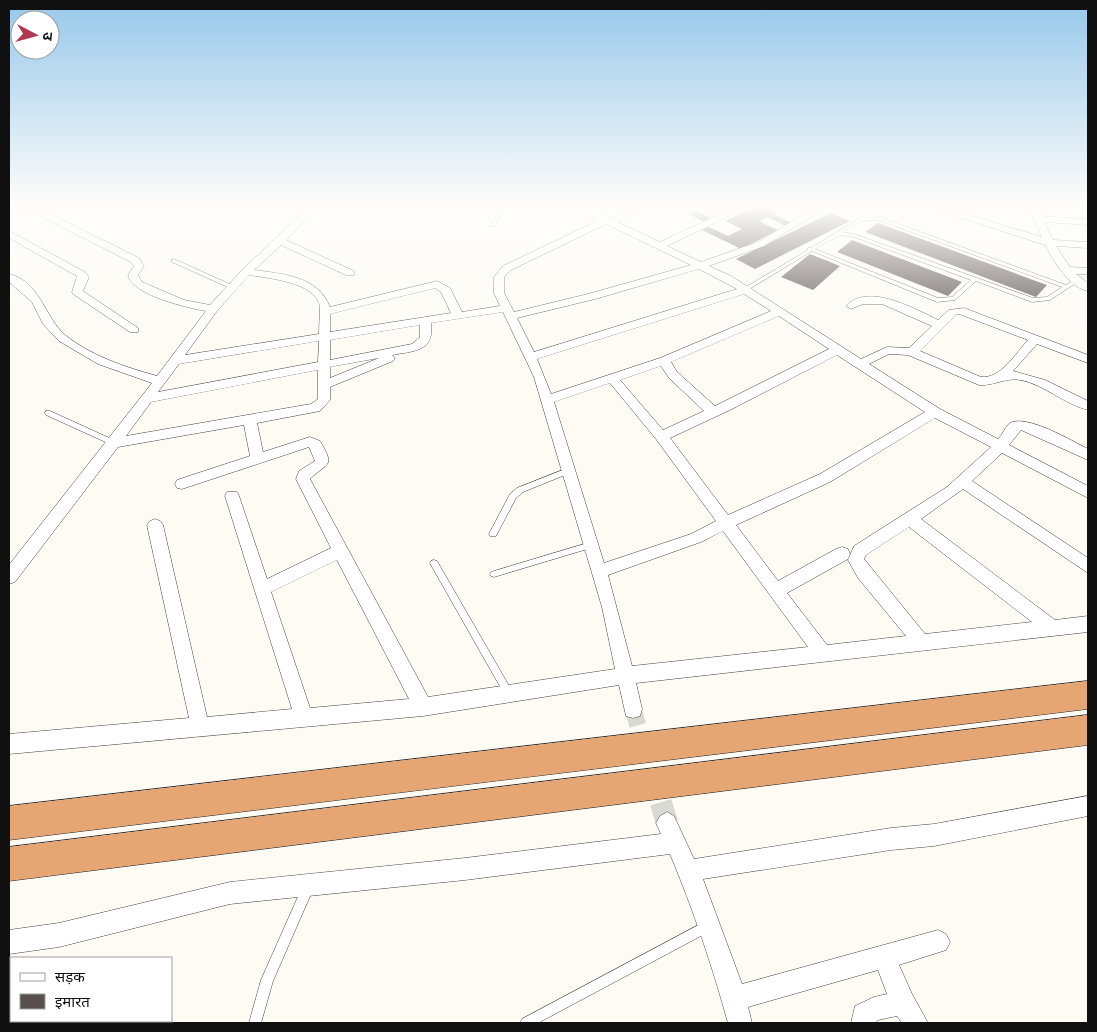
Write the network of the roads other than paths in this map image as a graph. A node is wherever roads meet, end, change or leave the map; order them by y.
1 (43, 253) edge
2 (121, 253) edge
3 (267, 253) edge
4 (307, 253) edge
5 (538, 253) edge
6 (677, 253) edge
7 (737, 253) edge
8 (803, 253) edge
9 (820, 253) edge
10 (901, 253) edge
11 (973, 253) edge
12 (1056, 253) edge
13 (174, 261) dead end
14 (699, 264) junction
15 (1066, 270) junction
16 (1088, 271) edge
17 (246, 272) junction
18 (350, 273) dead end
19 (9, 277) edge
20 (974, 280) junction
21 (1076, 281) junction
22 (232, 287) junction
23 (1066, 287) junction
24 (1088, 288) edge
25 (744, 290) junction
26 (851, 306) dead end
27 (213, 309) junction
28 (324, 312) junction
29 (509, 312) junction
30 (779, 312) junction
31 (458, 316) junction
32 (425, 322) junction
33 (939, 325) junction
34 (134, 330) dead end
35 (323, 338) junction
36 (1036, 338) junction
37 (415, 347) junction
38 (837, 350) junction
39 (912, 352) junction
40 (532, 357) junction
41 (1088, 359) edge
42 (173, 361) junction
43 (664, 361) junction
44 (323, 364) junction
45 (859, 364) junction
46 (1003, 376) junction
47 (613, 379) junction
48 (158, 381) junction
49 (324, 385) junction
50 (146, 399) junction
51 (547, 400) junction
52 (1088, 406) edge
53 (713, 412) junction
54 (935, 412) junction
55 (48, 413) dead end
56 (250, 420) junction
57 (661, 436) junction
58 (114, 443) junction
59 (1000, 447) junction
60 (1088, 455) edge
61 (257, 459) junction
62 (568, 471) junction
63 (963, 482) junction
64 (182, 484) dead end
65 (1088, 492) edge
66 (232, 496) dead end
67 (910, 520) junction
68 (725, 523) junction
69 (155, 525) dead end
70 (493, 534) dead end
71 (591, 545) junction
72 (340, 551) junction
73 (842, 554) dead end
74 (434, 563) dead end
75 (1088, 566) edge
76 (600, 571) junction
77 (494, 574) dead end
78 (9, 577) edge
79 (262, 589) junction
80 (775, 591) junction
81 (1088, 624) edge
82 (1051, 627) junction
83 (921, 642) junction
84 (823, 654) junction
85 (624, 676) junction
86 (509, 694) junction
87 (1088, 696) edge
88 (423, 708) junction
89 (633, 709) tunnel mouth
90 (304, 718) junction
91 (200, 727) junction
92 (1088, 730) edge
93 (9, 744) edge
94 (1088, 806) edge
95 (9, 823) edge
96 (9, 864) edge
97 (687, 871) junction
98 (309, 885) junction
99 (710, 926) junction
100 (9, 942) edge
101 (938, 942) dead end
102 (884, 957) junction
103 (735, 998) junction
104 (909, 1013) edge
105 (255, 1023) edge
106 (526, 1023) edge
107 (740, 1023) edge
108 (864, 1023) edge

1 - 34 street
2 - 27 street
3 - 17 street
4 - 18 street
5 - 29 street
6 - 14 street
7 - 14 street
8 - 25 lane
9 - 20 lane
10 - 20 lane
11 - 23 lane
12 - 15 street
13 - 22 lane
14 - 25 street
14 - 29 street
15 - 16 street
15 - 21 street
17 - 22 street
17 - 28 street
19 - 48 street
20 - 23 lane
21 - 23 lane
21 - 24 street
22 - 27 street
25 - 30 street
25 - 40 street
26 - 33 street
27 - 42 street
28 - 31 street
28 - 35 street
29 - 31 street
29 - 40 street
30 - 38 street
30 - 43 street
31 - 32 street
32 - 35 street
32 - 37 street
33 - 36 street
33 - 39 street
35 - 42 street
35 - 44 street
36 - 41 street
36 - 46 street
37 - 44 street
37 - 49 street
38 - 45 street
38 - 53 street
39 - 45 street
39 - 46 street
40 - 51 street
42 - 48 street
43 - 47 street
43 - 53 street
44 - 49 street
44 - 50 street
45 - 54 street
46 - 52 street
47 - 51 street
47 - 57 street
48 - 50 street
49 - 56 street
50 - 58 street
51 - 62 street
53 - 57 street
54 - 59 street
54 - 68 street
55 - 58 lane
56 - 58 street
56 - 61 street
57 - 68 street
58 - 78 street
59 - 60 street
59 - 63 street
59 - 65 street
61 - 64 street
61 - 72 street
62 - 70 lane
62 - 71 street
63 - 67 street
63 - 75 street
66 - 79 street
67 - 82 street
67 - 83 street
68 - 76 street
68 - 80 street
69 - 91 street
71 - 76 street
71 - 77 lane
72 - 79 street
72 - 88 street
73 - 80 street
74 - 86 lane
76 - 85 street
79 - 90 street
80 - 84 street
81 - 82 street
82 - 83 street
83 - 84 street
84 - 85 street
85 - 86 street
85 - 89 street
86 - 88 street
87 - 95 highway
88 - 90 street
90 - 91 street
91 - 93 street
92 - 96 highway
94 - 97 street
97 - 98 street
97 - 99 street
98 - 100 street
98 - 105 lane
99 - 103 street
99 - 106 lane
101 - 102 street
102 - 103 street
102 - 104 street
103 - 107 street
104 - 108 street

